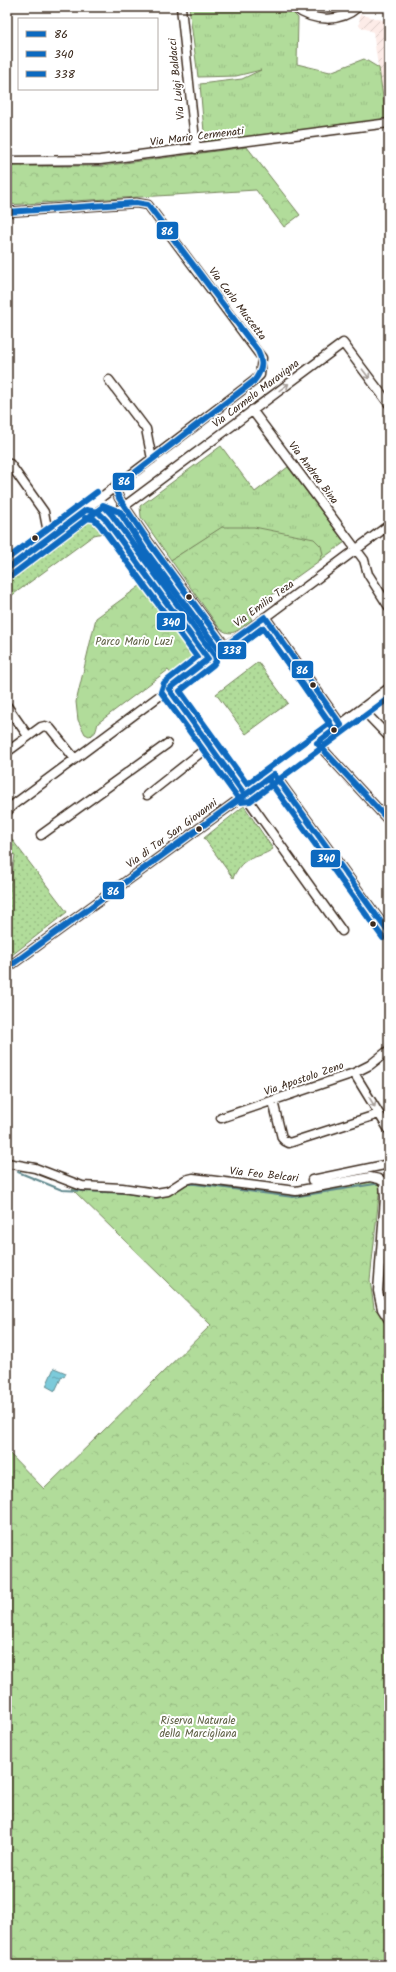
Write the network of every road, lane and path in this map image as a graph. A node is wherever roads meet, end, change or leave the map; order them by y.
1 (181, 7) edge
2 (294, 7) edge
3 (358, 7) edge
4 (389, 123) edge
5 (196, 149) junction
6 (7, 161) edge
7 (7, 212) edge
8 (109, 380) dead end
9 (389, 404) edge
10 (252, 410) junction
11 (152, 459) junction
12 (10, 464) dead end
13 (115, 488) junction
14 (103, 497) junction
15 (125, 506) junction
16 (86, 510) junction
17 (106, 520) junction
18 (389, 525) edge
19 (49, 538) junction
20 (152, 548) junction
21 (356, 550) junction
22 (136, 559) junction
23 (7, 569) edge
24 (183, 590) junction
25 (166, 601) junction
26 (389, 607) edge
27 (265, 617) junction
28 (226, 646) junction
29 (208, 659) junction
30 (389, 688) edge
31 (169, 689) junction
32 (7, 706) edge
33 (362, 709) junction
34 (341, 725) junction
35 (28, 736) junction
36 (389, 737) edge
37 (317, 742) junction
38 (167, 744) dead end
39 (209, 746) junction
40 (8, 750) edge
41 (75, 759) junction
42 (274, 774) junction
43 (147, 794) dead end
44 (244, 795) junction
45 (7, 812) edge
46 (389, 821) edge
47 (41, 836) dead end
48 (342, 931) dead end
49 (389, 933) edge
50 (7, 968) edge
51 (389, 1050) edge
52 (354, 1073) junction
53 (273, 1101) junction
54 (384, 1117) edge
55 (221, 1118) dead end
56 (389, 1130) edge
57 (7, 1163) edge
58 (389, 1164) edge
59 (367, 1174) junction
60 (312, 1180) dead end
61 (387, 1202) edge
62 (389, 1320) edge

1 - 5 street, Via Luigi Baldacci
2 - 3 street
4 - 5 street, Via Mario Cermenati
5 - 6 street, Via Mario Cermenati
7 - 11 street, Via Carlo Muscetta
8 - 11 street
10 -> 9 street, Via Carmelo Maravigna
10 - 15 street, Via Carmelo Maravigna
10 - 21 street, Via Andrea Bina
11 - 13 street, Via Carlo Muscetta
12 - 19 street
13 - 14 street, Via Carlo Muscetta
13 - 15 street
14 - 15 street
14 - 16 street, Via Carlo Muscetta
14 - 17 street
15 - 17 street, Via Carmelo Maravigna
15 - 20 street
16 - 17 street
16 - 19 street, Via Carlo Muscetta
17 - 22 street
18 - 21 street, Via Emilio Teza
19 - 23 street, Via Carlo Muscetta
20 - 22 street
20 - 24 street
21 - 26 street, Via Andrea Bina
21 - 27 street, Via Emilio Teza
22 - 25 street
24 - 25 street
24 - 28 street
25 - 29 street
27 - 28 street, Via Emilio Teza
27 - 34 street
28 - 29 street, Via Emilio Teza
29 - 31 street, Via Emilio Teza
30 - 33 street, Via di Tor San Giovanni
31 - 39 street
31 - 41 street, Via Emilio Teza
32 - 35 street
33 - 34 street, Via di Tor San Giovanni
33 - 36 street
34 - 37 street, Via di Tor San Giovanni
35 - 40 street
35 - 41 street
37 - 42 street, Via di Tor San Giovanni
37 - 46 street
38 - 47 street
39 - 43 street
39 - 44 street
41 - 45 street, Via Emilio Teza
42 - 44 street, Via di Tor San Giovanni
42 - 49 street
44 - 48 street
44 - 50 street, Via di Tor San Giovanni
51 - 52 street, Via Apostolo Zeno
52 - 53 street, Via Apostolo Zeno
52 -> 54 street
53 - 54 street
53 - 55 street, Via Apostolo Zeno
54 - 56 street
57 - 59 street, Via Feo Belcari
58 - 59 street
59 - 60 street
59 - 61 street
61 - 62 street

